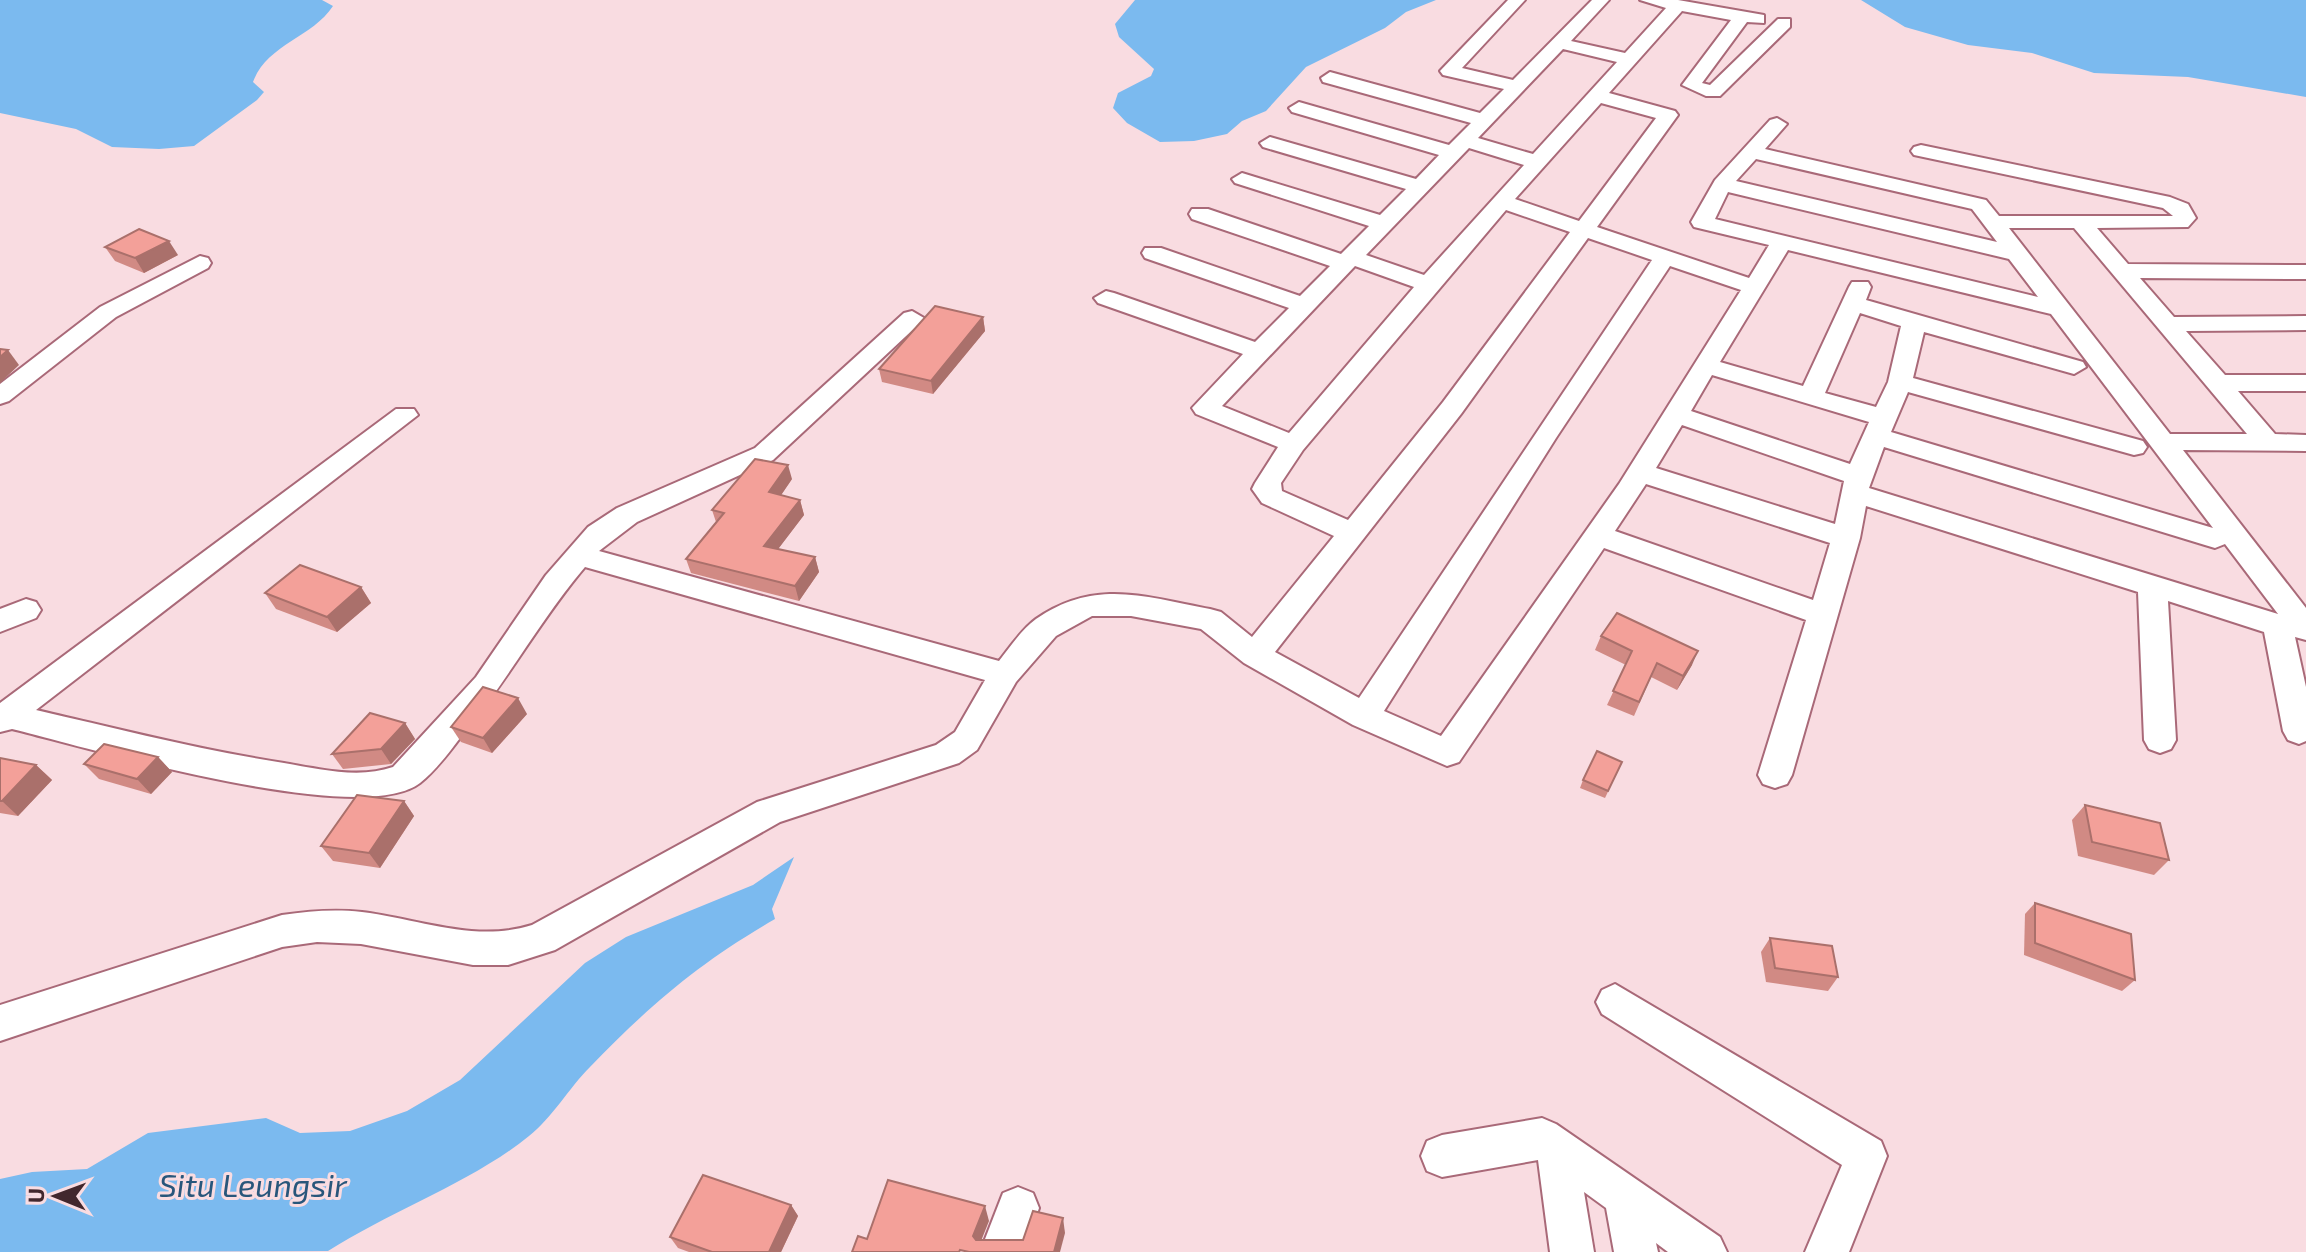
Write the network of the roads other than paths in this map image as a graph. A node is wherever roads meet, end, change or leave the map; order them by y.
1 (1517, 0) edge
2 (1601, 0) edge
3 (1648, 0) edge
4 (1678, 5) junction
5 (1743, 16) junction
6 (1559, 43) junction
7 (1631, 60) junction
8 (1330, 78) dead end
9 (1516, 86) junction
10 (1598, 96) junction
11 (1299, 108) dead end
12 (1483, 120) junction
13 (1777, 124) dead end
14 (1270, 143) dead end
15 (1458, 146) junction
16 (1921, 151) dead end
17 (1752, 152) junction
18 (1537, 162) junction
19 (1242, 179) dead end
20 (1722, 184) junction
21 (1419, 186) junction
22 (1502, 202) junction
23 (1979, 204) junction
24 (1200, 214) dead end
25 (1993, 222) junction
26 (1382, 223) junction
27 (2073, 224) junction
28 (1584, 229) junction
29 (1782, 242) junction
30 (1153, 253) dead end
31 (2018, 254) junction
32 (1665, 257) junction
33 (1347, 260) junction
34 (200, 263) dead end
35 (1871, 263) junction
36 (2122, 271) junction
37 (2306, 272) edge
38 (1428, 284) junction
39 (1751, 286) junction
40 (1106, 298) dead end
41 (1853, 304) junction
42 (1303, 305) junction
43 (2063, 310) junction
44 (912, 318) dead end
45 (1914, 322) junction
46 (2306, 323) edge
47 (2168, 324) junction
48 (1257, 351) junction
49 (1704, 365) junction
50 (2074, 367) dead end
51 (1900, 382) junction
52 (2217, 383) junction
53 (2306, 383) edge
54 (0, 396) edge
55 (1811, 397) junction
56 (1674, 414) junction
57 (405, 415) dead end
58 (1880, 427) junction
59 (2163, 442) junction
60 (2268, 442) junction
61 (2306, 443) edge
62 (1294, 444) junction
63 (2134, 447) dead end
64 (1639, 472) junction
65 (1856, 485) junction
66 (1353, 533) junction
67 (1597, 535) junction
68 (1846, 538) junction
69 (2215, 538) dead end
70 (578, 555) junction
71 (2152, 586) junction
72 (1821, 614) junction
73 (2306, 629) edge
74 (1255, 655) junction
75 (1005, 674) junction
76 (1364, 716) junction
77 (3, 717) edge
78 (2299, 731) dead end
79 (2160, 740) dead end
80 (1775, 775) dead end
81 (1615, 1002) dead end
82 (0, 1023) edge
83 (1557, 1149) junction
84 (1442, 1156) dead end
85 (1625, 1197) junction
86 (1018, 1208) dead end
87 (1002, 1252) edge
88 (1572, 1252) edge
89 (1636, 1252) edge
90 (1705, 1252) edge
91 (1827, 1252) edge

1 - 9 street
2 - 6 street
3 - 4 street
4 - 5 street
4 - 7 street
5 - 5 street
6 - 7 street
6 - 9 street
7 - 10 street
8 - 12 street
9 - 12 street
10 - 18 street
10 - 28 street
11 - 15 street
12 - 15 street
13 - 17 street
14 - 21 street
15 - 18 street
15 - 21 street
16 - 27 street
17 - 20 street
17 - 23 street
18 - 22 street
19 - 26 street
20 - 29 street
20 - 31 street
21 - 26 street
22 - 28 street
22 - 38 street
23 - 25 street
23 - 27 street
24 - 33 street
25 - 27 street
25 - 31 street
26 - 33 street
27 - 36 street
28 - 32 street
28 - 66 street
29 - 35 street
29 - 39 street
30 - 42 street
31 - 43 street
32 - 39 street
32 - 76 street
33 - 38 street
33 - 42 street
34 - 54 street
35 - 41 street
35 - 43 street
36 - 37 street
36 - 47 street
38 - 62 street
39 - 49 street
40 - 48 street
41 - 45 street
41 - 55 street
42 - 48 street
43 - 59 street
44 - 70 street
45 - 50 street
45 - 51 street
46 - 47 street
47 - 52 street
48 - 62 street
49 - 55 street
49 - 56 street
51 - 58 street
51 - 63 street
52 - 53 street
52 - 60 street
55 - 58 street
56 - 64 street
56 - 65 street
57 - 77 street
58 - 65 street
58 - 69 street
59 - 60 street
59 - 73 street
60 - 61 street
62 - 66 street
64 - 67 street
64 - 68 street
65 - 68 street
65 - 71 street
66 - 74 street
67 - 72 street
67 - 76 street
68 - 72 street
70 - 75 street
70 - 77 street
71 - 78 street
71 - 79 street
72 - 80 street
74 - 75 street
74 - 76 street
75 - 82 street
81 - 91 street
83 - 84 street
83 - 85 street
83 - 88 street
85 - 89 street
85 - 90 street
86 - 87 street

